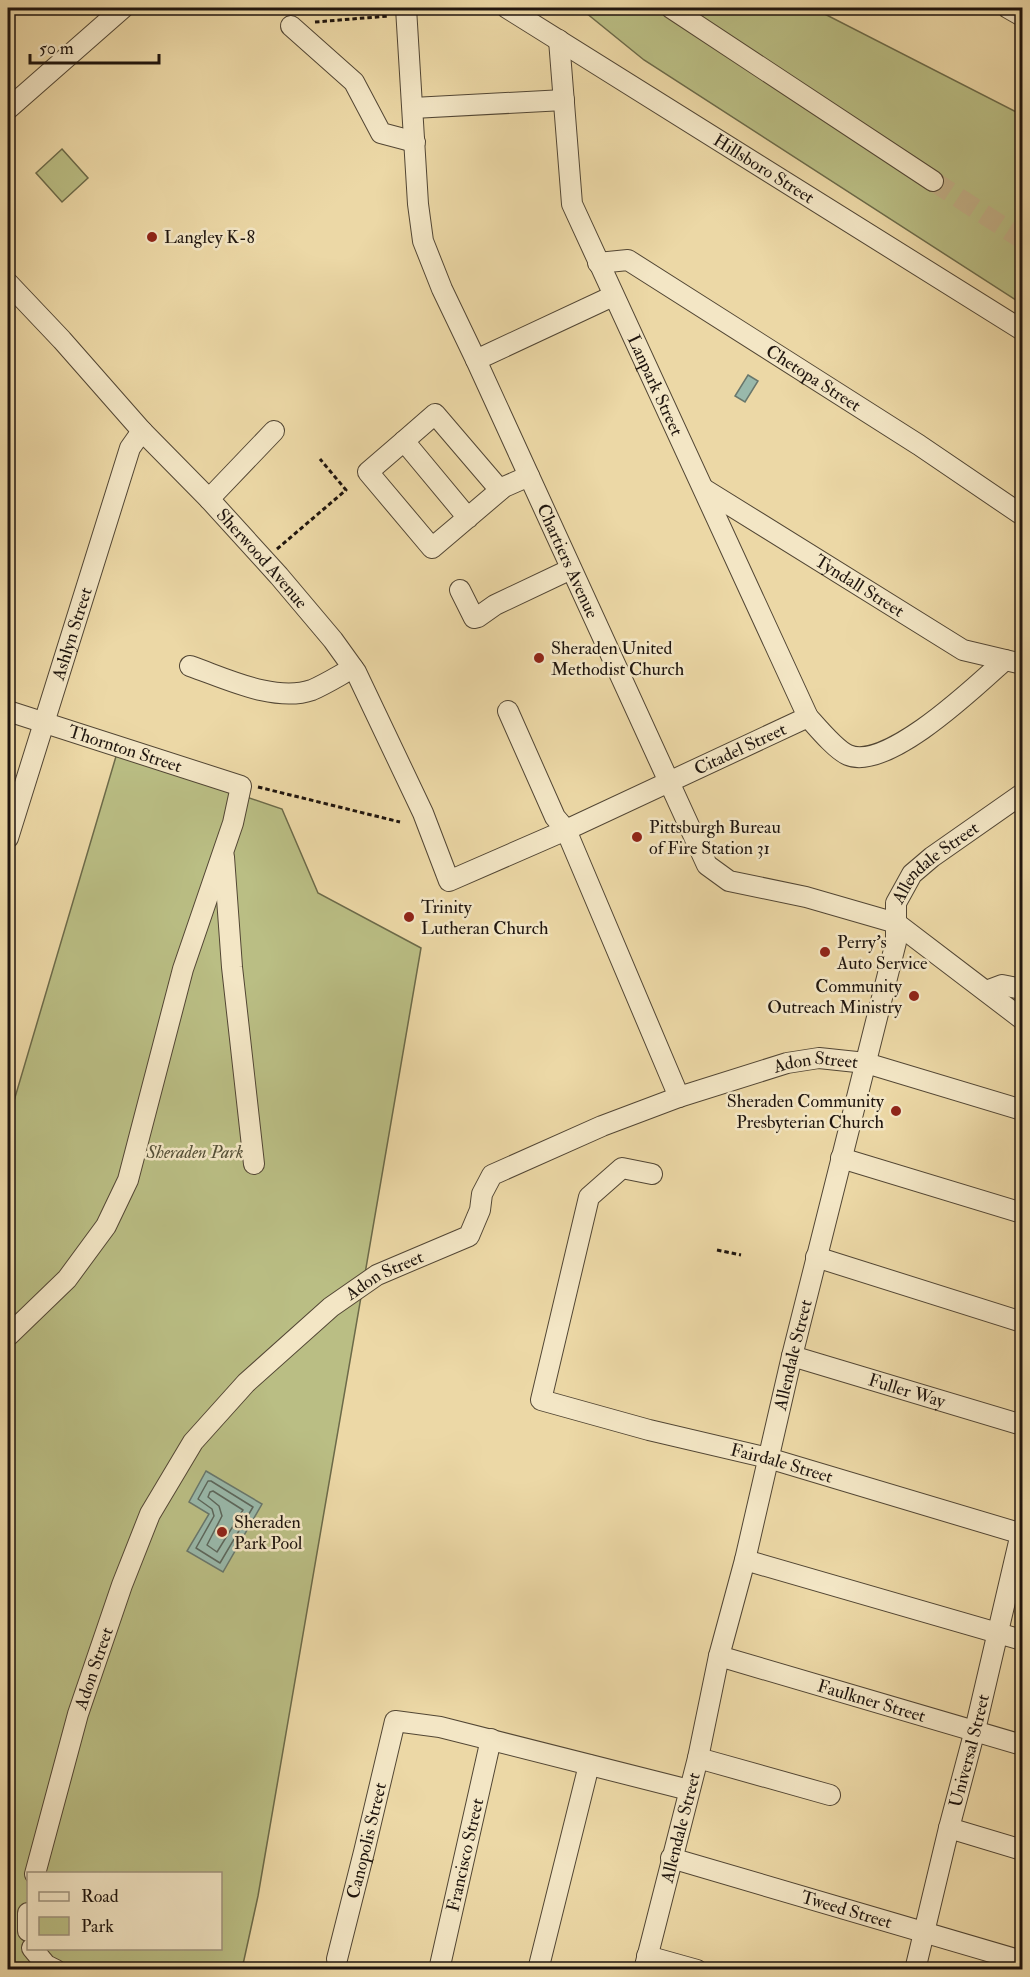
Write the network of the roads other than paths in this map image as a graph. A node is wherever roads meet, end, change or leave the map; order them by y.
1 (123, 8) edge
2 (507, 8) edge
3 (671, 8) edge
4 (1008, 8) edge
5 (406, 11) edge
6 (1023, 16) edge
7 (291, 26) dead end
8 (559, 40) junction
9 (564, 100) junction
10 (412, 108) junction
11 (8, 110) edge
12 (415, 142) junction
13 (933, 181) tunnel mouth
14 (598, 262) junction
15 (8, 283) edge
16 (614, 296) junction
17 (1023, 330) edge
18 (476, 360) junction
19 (142, 431) junction
20 (274, 431) dead end
21 (404, 441) junction
22 (529, 476) junction
23 (704, 489) junction
24 (500, 490) junction
25 (209, 499) junction
26 (1023, 515) edge
27 (468, 518) junction
28 (571, 569) junction
29 (460, 590) dead end
30 (1014, 662) edge
31 (190, 666) dead end
32 (353, 668) junction
33 (8, 711) edge
34 (508, 711) dead end
35 (808, 717) junction
36 (44, 722) junction
37 (669, 782) junction
38 (1023, 795) edge
39 (566, 830) junction
40 (8, 838) edge
41 (224, 849) junction
42 (449, 881) joint
43 (896, 923) junction
44 (1023, 989) edge
45 (986, 991) junction
46 (1023, 1020) edge
47 (866, 1063) junction
48 (679, 1097) junction
49 (1023, 1110) edge
50 (842, 1158) junction
51 (254, 1164) dead end
52 (652, 1174) dead end
53 (1023, 1213) edge
54 (816, 1257) junction
55 (1023, 1322) edge
56 (8, 1336) edge
57 (792, 1356) junction
58 (1023, 1425) edge
59 (768, 1458) junction
60 (1022, 1532) edge
61 (745, 1560) junction
62 (998, 1633) junction
63 (1023, 1640) edge
64 (719, 1656) junction
65 (975, 1730) junction
66 (491, 1739) junction
67 (1023, 1745) edge
68 (698, 1758) junction
69 (589, 1765) junction
70 (688, 1790) junction
71 (830, 1794) dead end
72 (949, 1828) junction
73 (1023, 1850) edge
74 (671, 1858) junction
75 (36, 1872) edge
76 (925, 1932) junction
77 (34, 1950) edge
78 (337, 1959) dead end
79 (1023, 1961) edge
80 (645, 1963) edge
81 (56, 1970) edge
82 (439, 1970) edge
83 (538, 1970) edge
84 (697, 1970) edge
85 (915, 1970) edge

1 - 11 street
2 - 8 street, Hillsboro Street
3 - 13 street
4 - 6 street
5 - 10 street, Chartiers Avenue
7 - 12 street
8 - 9 street, Lanpark Street
8 - 17 street, Hillsboro Street
9 - 10 street
9 - 14 street, Lanpark Street
10 - 12 street, Chartiers Avenue
12 - 18 street, Chartiers Avenue
14 - 16 street, Lanpark Street
14 - 26 street, Chetopa Street
15 - 19 street, Sherwood Avenue
16 - 18 street
16 - 23 street, Lanpark Street
18 - 22 street, Chartiers Avenue
19 - 25 street, Sherwood Avenue
19 - 36 street, Ashlyn Street
20 - 25 street
21 - 24 street
21 - 27 street
21 - 27 street
22 - 24 street
22 - 28 street, Chartiers Avenue
23 - 30 street, Tyndall Street
23 - 35 street, Lanpark Street
24 - 27 street
25 - 32 street, Sherwood Avenue
28 - 29 street
28 - 37 street, Chartiers Avenue
30 - 35 street, Citadel Street
31 - 32 street
32 - 42 street, Sherwood Avenue
33 - 36 street, Thornton Street
34 - 39 street
35 - 37 street, Citadel Street
36 - 40 street, Ashlyn Street
36 - 41 street, Thornton Street
37 - 39 street, Citadel Street
37 - 43 street, Chartiers Avenue
38 - 43 street, Allendale Street
39 - 42 street, Citadel Street
39 - 48 street
41 - 51 street
41 - 56 street
43 - 45 street, Chartiers Avenue
43 - 47 street, Allendale Street
44 - 45 street
45 - 46 street, Chartiers Avenue
47 - 48 street, Adon Street
47 - 49 street, Adon Street
47 - 50 street, Allendale Street
48 - 75 street, Adon Street
50 - 53 street
50 - 54 street, Allendale Street
52 - 59 street, Fairdale Street
54 - 55 street
54 - 57 street, Allendale Street
57 - 58 street, Fuller Way
57 - 59 street, Allendale Street
59 - 60 street, Fairdale Street
59 - 61 street, Allendale Street
60 - 62 street, Universal Street
61 - 62 street
61 - 64 street, Allendale Street
62 - 63 street
62 - 65 street, Universal Street
64 - 65 street, Faulkner Street
64 - 68 street, Allendale Street
65 - 67 street, Faulkner Street
65 - 72 street, Universal Street
66 - 69 street
66 - 78 street, Canopolis Street
66 - 82 street, Francisco Street
68 - 70 street, Allendale Street
68 - 71 street
69 - 70 street
69 - 83 street
70 - 74 street, Allendale Street
72 - 73 street
72 - 76 street, Universal Street
74 - 76 street, Tweed Street
74 - 80 street, Allendale Street
76 - 79 street, Tweed Street
76 - 85 street, Universal Street
77 - 81 street
80 - 84 street

